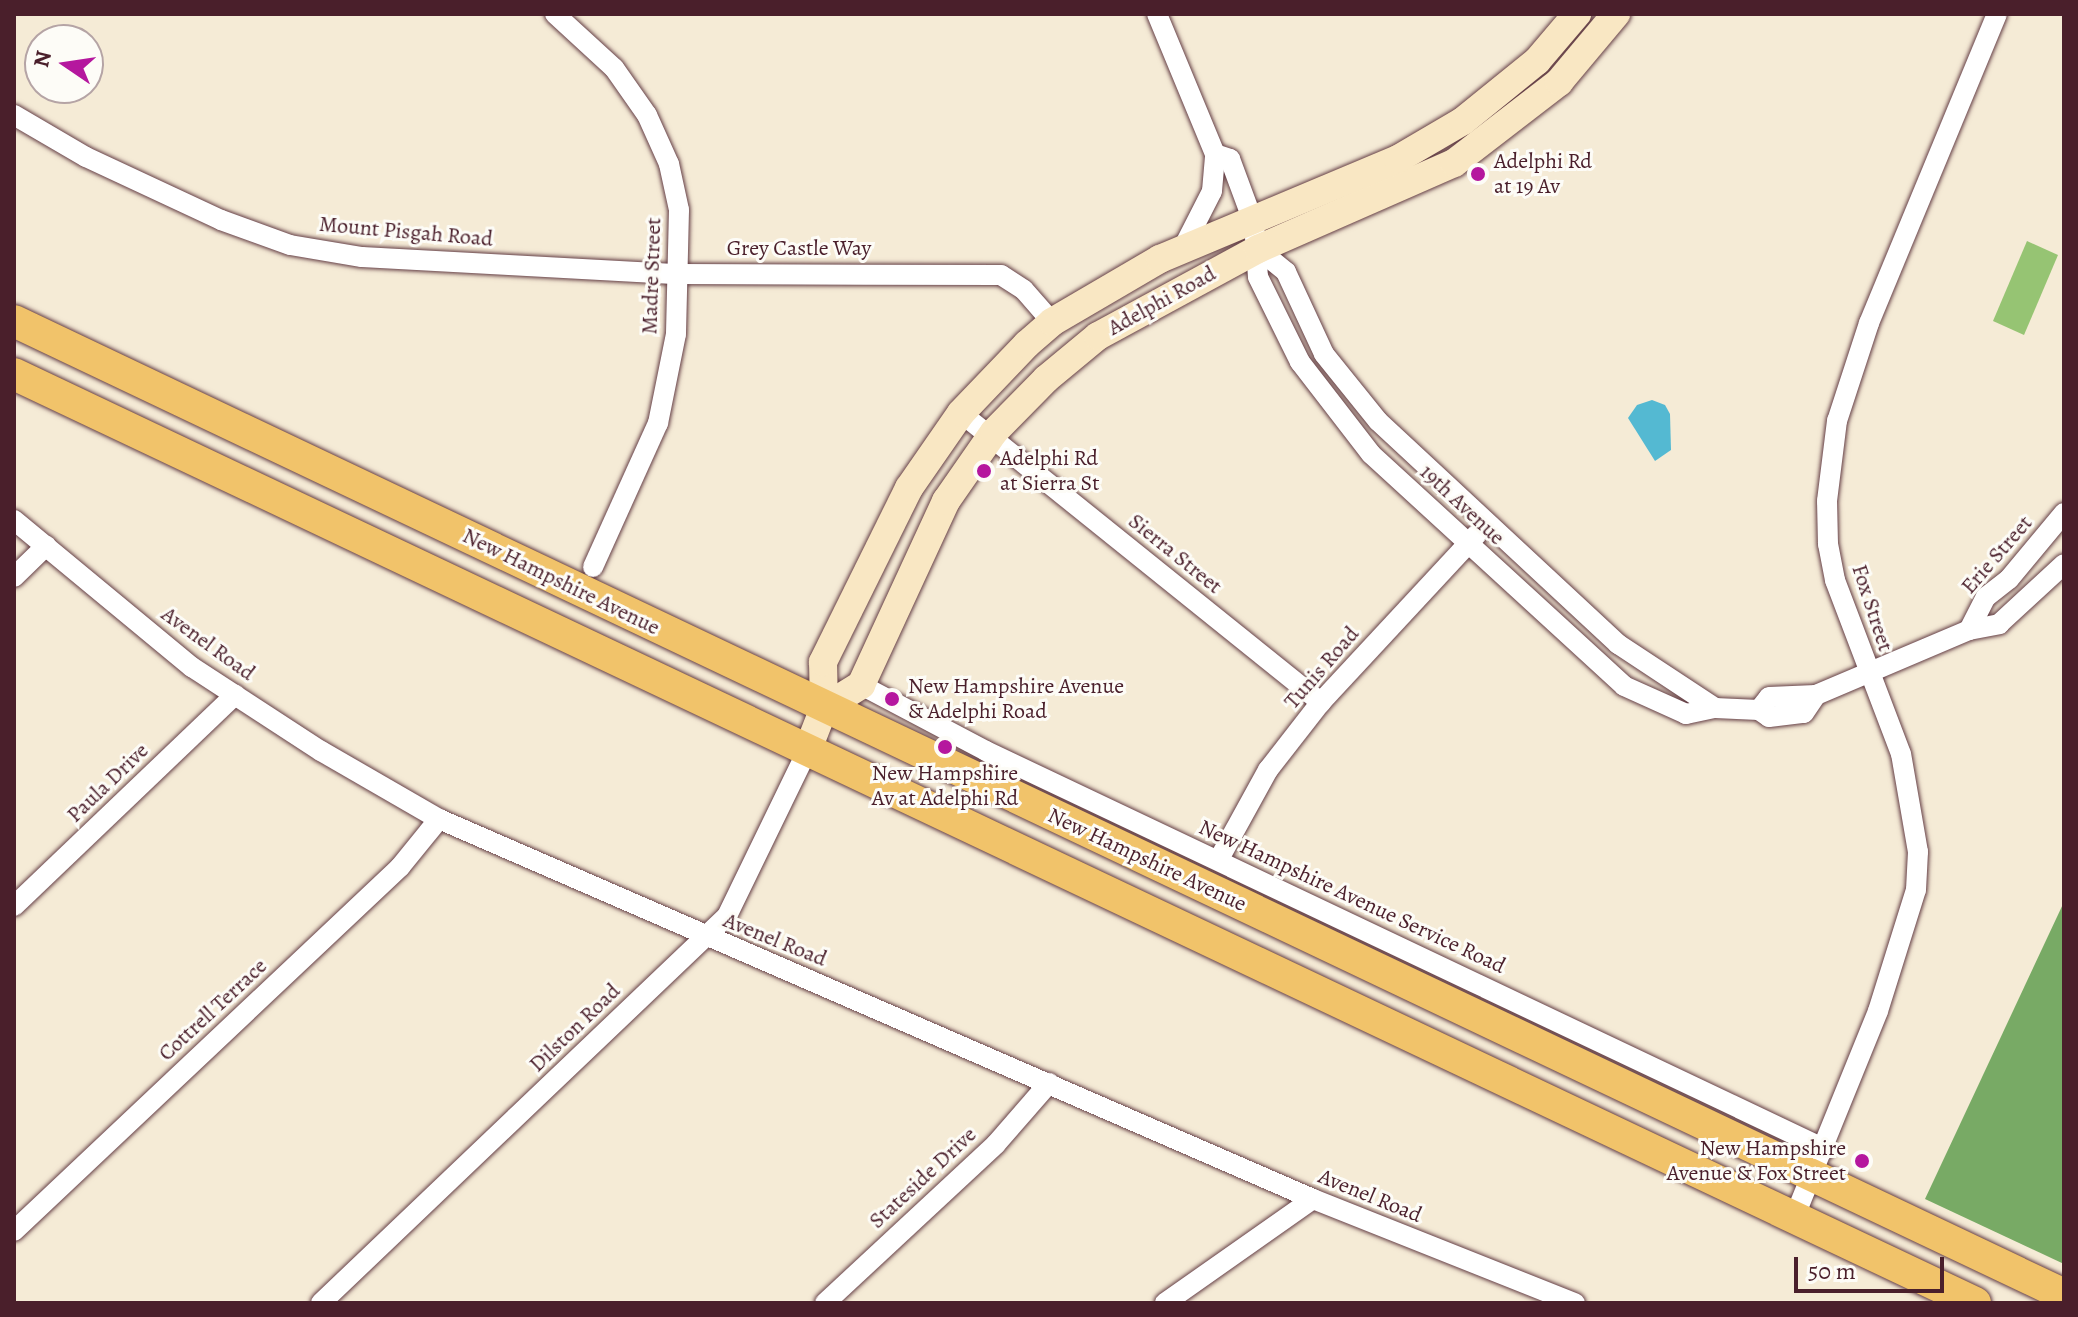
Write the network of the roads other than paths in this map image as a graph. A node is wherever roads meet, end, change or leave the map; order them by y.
1 (555, 14) edge
2 (1157, 14) edge
3 (1577, 14) edge
4 (1616, 14) edge
5 (1997, 14) edge
6 (14, 115) edge
7 (1215, 154) junction
8 (1256, 236) junction
9 (1182, 250) junction
10 (679, 274) junction
11 (14, 321) edge
12 (1052, 322) junction
13 (1322, 349) junction
14 (1300, 362) junction
15 (14, 374) edge
16 (961, 413) junction
17 (991, 437) junction
18 (2064, 513) edge
19 (14, 520) edge
20 (1485, 525) junction
21 (1468, 543) junction
22 (46, 546) junction
23 (2064, 564) edge
24 (593, 567) dead end
25 (14, 577) edge
26 (1999, 587) junction
27 (2019, 609) junction
28 (1969, 630) junction
29 (1868, 672) junction
30 (861, 685) junction
31 (235, 695) junction
32 (1321, 702) junction
33 (824, 708) junction
34 (1715, 708) junction
35 (808, 749) junction
36 (439, 819) junction
37 (1219, 859) junction
38 (14, 906) edge
39 (705, 937) junction
40 (1049, 1083) junction
41 (1819, 1161) junction
42 (1313, 1199) junction
43 (1794, 1218) junction
44 (14, 1231) edge
45 (2064, 1295) edge
46 (321, 1303) edge
47 (825, 1303) edge
48 (1165, 1303) edge
49 (1575, 1303) edge
50 (1975, 1303) edge

1 - 10 street, Madre Street
2 - 7 street
3 - 8 main road, Adelphi Road
4 - 8 main road, Adelphi Road
5 - 29 street, Fox Street
6 - 10 street, Mount Pisgah Road
7 - 8 street
7 - 9 street
8 - 9 main road, Adelphi Road
8 - 13 street, 19th Avenue
8 - 14 street, 19th Avenue
8 - 17 main road, Adelphi Road
9 - 12 main road, Adelphi Road
10 - 12 street, Grey Castle Way
10 - 24 street, Madre Street
11 - 33 main road, New Hampshire Avenue
12 - 16 main road, Adelphi Road
13 - 14 street
13 - 20 street, 19th Avenue
14 - 21 street, 19th Avenue
15 - 35 main road, New Hampshire Avenue
16 - 17 street, Sierra Street
16 - 33 main road, Adelphi Road
17 - 30 main road, Adelphi Road
17 - 32 street, Sierra Street
18 - 26 street, Erie Street
19 - 22 street, Avenel Road
20 - 21 street, Tunis Road
20 - 34 street, 19th Avenue
21 - 32 street, Tunis Road
21 - 34 street, 19th Avenue
22 - 25 street
22 - 31 street, Avenel Road
23 - 27 street, Erie Street
26 - 27 street
26 - 28 street, Erie Street
27 - 28 street, Erie Street
28 - 29 street, Erie Street
29 - 34 street, 19th Avenue
29 - 41 street, Fox Street
30 - 33 main road
30 - 37 street, New Hampshire Avenue Service Road
31 - 36 street, Avenel Road
31 - 38 street, Paula Drive
32 - 37 street, Tunis Road
33 - 35 main road, Adelphi Road
33 - 41 main road, New Hampshire Avenue
35 - 39 street, Dilston Road
35 - 43 main road, New Hampshire Avenue
36 - 39 street, Avenel Road
36 - 44 street, Cottrell Terrace
37 - 41 street, New Hampshire Avenue Service Road
39 - 40 street, Avenel Road
39 - 46 street, Dilston Road
40 - 42 street, Avenel Road
40 - 47 street, Stateside Drive
41 - 43 street, Fox Street
41 - 45 main road, New Hampshire Avenue
42 - 48 street
42 - 49 street, Avenel Road
43 - 50 main road, New Hampshire Avenue

